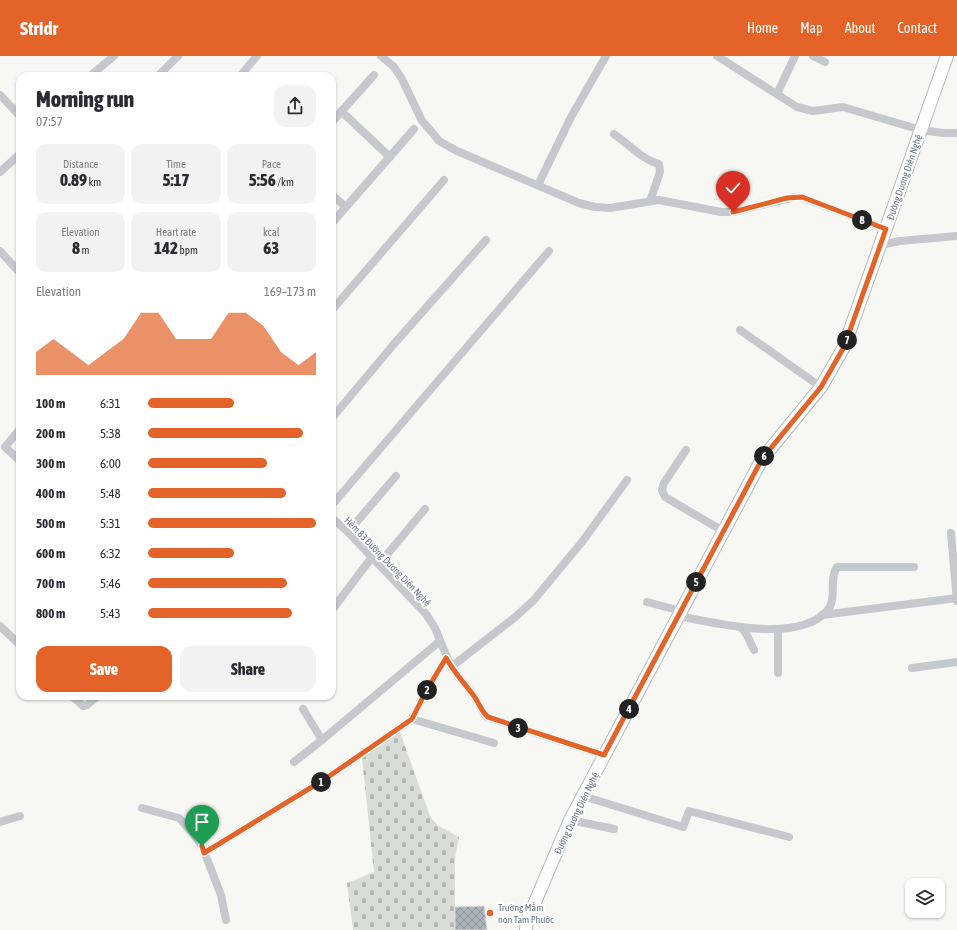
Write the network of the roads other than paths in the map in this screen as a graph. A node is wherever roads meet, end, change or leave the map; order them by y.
1 (114, 56) edge
2 (178, 56) edge
3 (257, 56) edge
4 (382, 56) edge
5 (606, 56) edge
6 (717, 56) edge
7 (795, 56) edge
8 (813, 56) edge
9 (947, 56) edge
10 (825, 62) dead end
11 (95, 72) edge
12 (162, 72) edge
13 (243, 72) edge
14 (374, 75) dead end
15 (777, 94) junction
16 (0, 95) edge
17 (16, 112) edge
18 (341, 112) junction
19 (336, 118) edge
20 (414, 129) dead end
21 (921, 130) junction
22 (957, 133) edge
23 (614, 134) dead end
24 (390, 157) junction
25 (16, 158) edge
26 (0, 172) edge
27 (444, 180) dead end
28 (538, 185) junction
29 (336, 199) edge
30 (650, 201) junction
31 (346, 208) junction
32 (336, 219) edge
33 (886, 229) junction
34 (957, 236) edge
35 (486, 240) dead end
36 (881, 245) junction
37 (0, 251) edge
38 (549, 251) dead end
39 (16, 268) edge
40 (336, 305) edge
41 (740, 330) dead end
42 (821, 387) junction
43 (336, 413) edge
44 (16, 434) edge
45 (686, 450) dead end
46 (16, 458) edge
47 (396, 476) dead end
48 (627, 480) dead end
49 (336, 501) edge
50 (426, 509) dead end
51 (336, 522) edge
52 (723, 531) junction
53 (348, 532) junction
54 (951, 533) dead end
55 (372, 557) junction
56 (378, 564) junction
57 (914, 567) dead end
58 (957, 598) edge
59 (647, 602) dead end
60 (957, 603) edge
61 (336, 605) edge
62 (679, 614) junction
63 (822, 615) junction
64 (0, 626) edge
65 (741, 627) junction
66 (778, 630) junction
67 (16, 641) edge
68 (440, 641) junction
69 (754, 650) dead end
70 (446, 658) junction
71 (957, 662) edge
72 (451, 667) junction
73 (912, 668) dead end
74 (778, 672) dead end
75 (76, 700) edge
76 (93, 700) edge
77 (303, 709) dead end
78 (412, 719) junction
79 (322, 740) junction
80 (494, 743) dead end
81 (604, 755) junction
82 (294, 762) dead end
83 (583, 796) junction
84 (142, 808) dead end
85 (20, 816) dead end
86 (570, 820) junction
87 (0, 822) edge
88 (614, 829) dead end
89 (789, 837) dead end
90 (204, 853) junction
91 (226, 920) dead end
92 (526, 930) edge

1 - 11 street
2 - 12 street
3 - 13 street
4 - 28 street
5 - 28 street
6 - 15 street
7 - 15 street
8 - 10 street
9 - 21 street, Đường Duơng Diên Nghệ
14 - 18 street
15 - 21 street
16 - 17 street
18 - 19 street
18 - 24 street
20 - 24 street
21 - 22 street
21 - 33 street, Đường Duơng Diên Nghệ
23 - 30 street
24 - 31 street
25 - 26 street
27 - 40 street
28 - 30 street
29 - 31 street
30 - 33 street
31 - 32 street
33 - 36 street, Đường Duơng Diên Nghệ
34 - 36 street
35 - 43 street
36 - 42 street, Đường Duơng Diên Nghệ
37 - 39 street
38 - 49 street
41 - 42 street
42 - 52 street, Đường Duơng Diên Nghệ
44 - 46 street
45 - 52 street
47 - 53 street
48 - 72 street
50 - 56 street
51 - 53 street, Hẻm 83 Đường Dương Diên Nghệ
52 - 62 street, Đường Duơng Diên Nghệ
53 - 55 street, Hẻm 83 Đường Dương Diên Nghệ
54 - 58 street
55 - 56 street, Hẻm 83 Đường Dương Diên Nghệ
55 - 61 street
56 - 68 street, Hẻm 83 Đường Dương Diên Nghệ
57 - 63 street
58 - 60 street
58 - 63 street
59 - 62 street
62 - 65 street
62 - 81 street, Đường Duơng Diên Nghệ
63 - 66 street
64 - 67 street
65 - 66 street
65 - 69 street
66 - 74 street
68 - 70 street, Hẻm 83 Đường Dương Diên Nghệ
68 - 79 street
70 - 72 street, Hẻm 83 Đường Dương Diên Nghệ
70 - 78 street
71 - 73 street
72 - 81 street, Hẻm 83 Đường Dương Diên Nghệ
75 - 76 street
77 - 79 street
78 - 80 street
78 - 90 street
79 - 82 street
81 - 83 street, Đường Duơng Diên Nghệ
83 - 86 street, Đường Duơng Diên Nghệ
83 - 89 street
84 - 90 street
85 - 87 street
86 - 88 street
86 - 92 street, Đường Duơng Diên Nghệ
90 - 91 street

